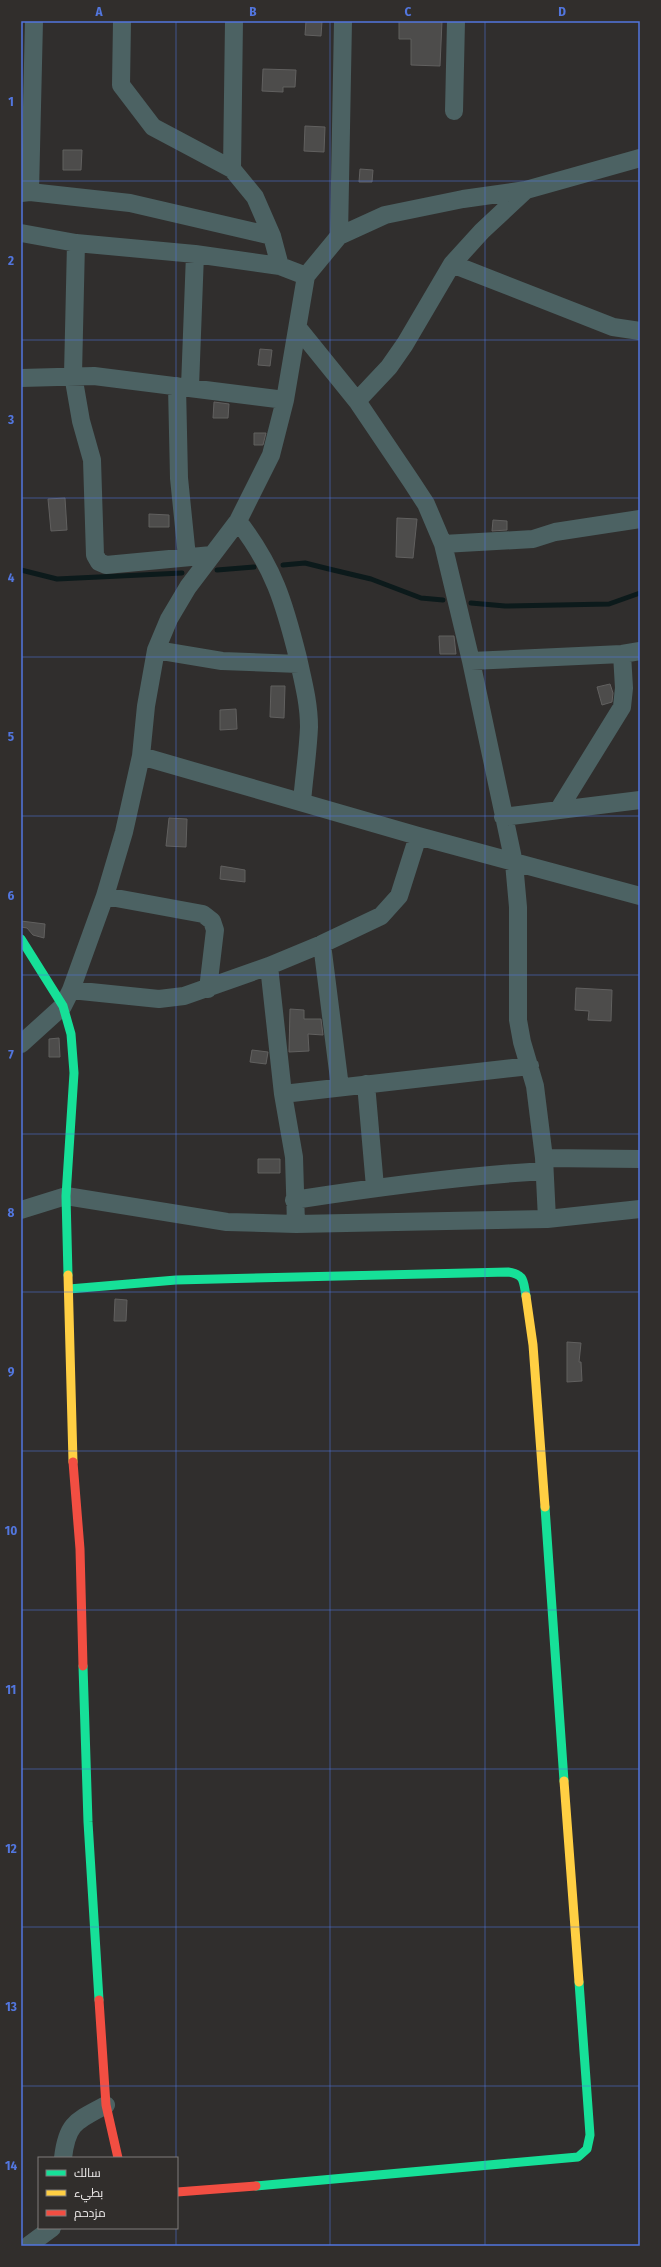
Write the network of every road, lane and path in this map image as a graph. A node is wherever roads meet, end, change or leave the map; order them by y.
1 (34, 21) edge
2 (122, 21) edge
3 (234, 21) edge
4 (343, 21) edge
5 (456, 21) edge
6 (454, 111) dead end
7 (640, 158) edge
8 (232, 168) junction
9 (526, 190) junction
10 (26, 192) edge
11 (21, 234) edge
12 (272, 236) junction
13 (339, 236) junction
14 (76, 243) junction
15 (195, 254) junction
16 (452, 264) junction
17 (280, 266) junction
18 (306, 276) junction
19 (298, 328) junction
20 (640, 331) edge
21 (73, 375) junction
22 (21, 378) edge
23 (184, 386) junction
24 (285, 400) junction
25 (356, 401) junction
26 (640, 519) edge
27 (238, 521) junction
28 (443, 544) junction
29 (212, 555) junction
30 (187, 557) junction
31 (156, 650) junction
32 (640, 651) edge
33 (622, 654) junction
34 (471, 661) junction
35 (299, 664) junction
36 (141, 756) junction
37 (640, 800) edge
38 (302, 802) junction
39 (559, 809) junction
40 (503, 817) junction
41 (418, 836) junction
42 (514, 863) junction
43 (105, 896) junction
44 (640, 896) edge
45 (21, 940) edge
46 (322, 944) junction
47 (269, 966) junction
48 (208, 989) junction
49 (67, 998) junction
50 (21, 1044) edge
51 (530, 1066) junction
52 (366, 1084) junction
53 (340, 1087) junction
54 (283, 1094) junction
55 (640, 1159) edge
56 (544, 1165) junction
57 (375, 1187) junction
58 (66, 1196) junction
59 (294, 1200) junction
60 (21, 1210) edge
61 (640, 1210) edge
62 (547, 1219) junction
63 (296, 1224) junction
64 (69, 1290) junction
65 (106, 2105) junction
66 (64, 2157) edge
67 (118, 2157) edge
68 (178, 2192) edge
69 (50, 2229) edge
70 (27, 2242) edge

1 - 10 street
2 - 8 street
3 - 8 street
4 - 13 street
5 - 6 street
7 - 9 street
8 - 12 street
9 - 13 street
9 - 16 street
10 - 12 street
11 - 14 street
12 - 17 street
13 - 18 street
14 - 15 street
14 - 21 street
15 - 17 street
15 - 23 street
16 - 20 street
16 - 25 street
17 - 18 street
18 - 19 street
19 - 24 street
19 - 25 street
21 - 22 street
21 - 23 street
21 - 30 street
23 - 24 street
23 - 30 street
24 - 27 street
25 - 28 street
26 - 28 street
27 - 29 street
27 - 35 street
28 - 34 street
29 - 30 street
29 - 31 street
31 - 35 street
31 - 36 street
32 - 33 street
33 - 34 street
33 - 39 street
34 - 40 street
35 - 38 street
36 - 38 street
36 - 43 street
37 - 39 street
38 - 41 street
39 - 40 street
40 - 42 street
41 - 42 street
41 - 46 street
42 - 44 street
42 - 51 street
43 - 48 street
43 - 49 street
45 - 49 street
46 - 47 street
46 - 53 street
47 - 48 street
47 - 54 street
48 - 49 street
49 - 50 street
49 - 58 street
51 - 52 street
51 - 56 street
52 - 53 street
52 - 57 street
53 - 54 street
54 - 59 street
55 - 56 street
56 - 57 street
56 - 62 street
57 - 59 street
58 - 60 street
58 - 63 street
58 - 64 street
59 - 63 street
61 - 62 street
62 - 63 street
64 - 65 street
64 - 68 street
65 - 66 street
65 - 67 street
69 - 70 street

